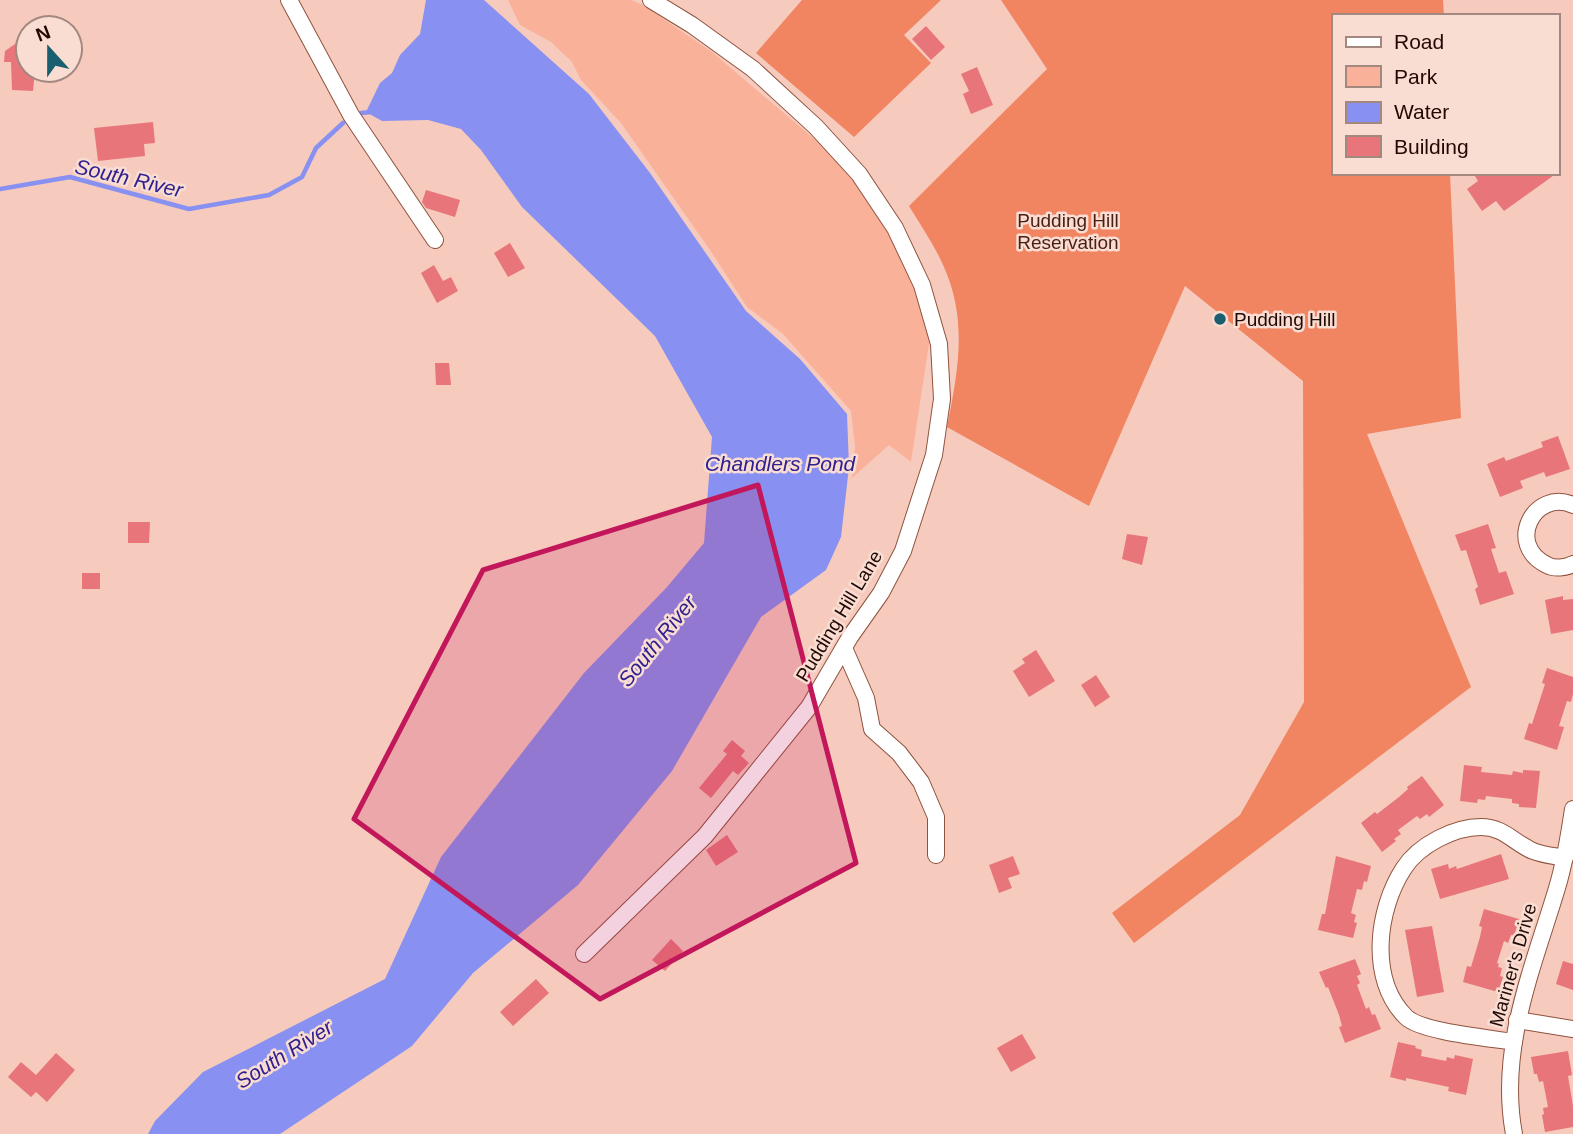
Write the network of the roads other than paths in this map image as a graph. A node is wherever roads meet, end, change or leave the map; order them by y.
1 (289, 0) edge
2 (655, 1) edge
3 (435, 240) dead end
4 (1573, 505) edge
5 (1573, 564) edge
6 (844, 648) junction
7 (1573, 809) edge
8 (936, 855) dead end
9 (1564, 858) junction
10 (584, 954) dead end
11 (1517, 1020) junction
12 (1573, 1029) edge
13 (1514, 1042) junction
14 (1514, 1134) edge

1 - 3 street
2 - 6 street, Pudding Hill Lane
4 - 5 street
6 - 8 street
6 - 10 street, Pudding Hill Lane
7 - 9 street, Mariner's Drive
9 - 11 street, Mariner's Drive
9 - 13 street
11 - 12 street
11 - 13 street, Mariner's Drive
13 - 14 street, Mariner's Drive

